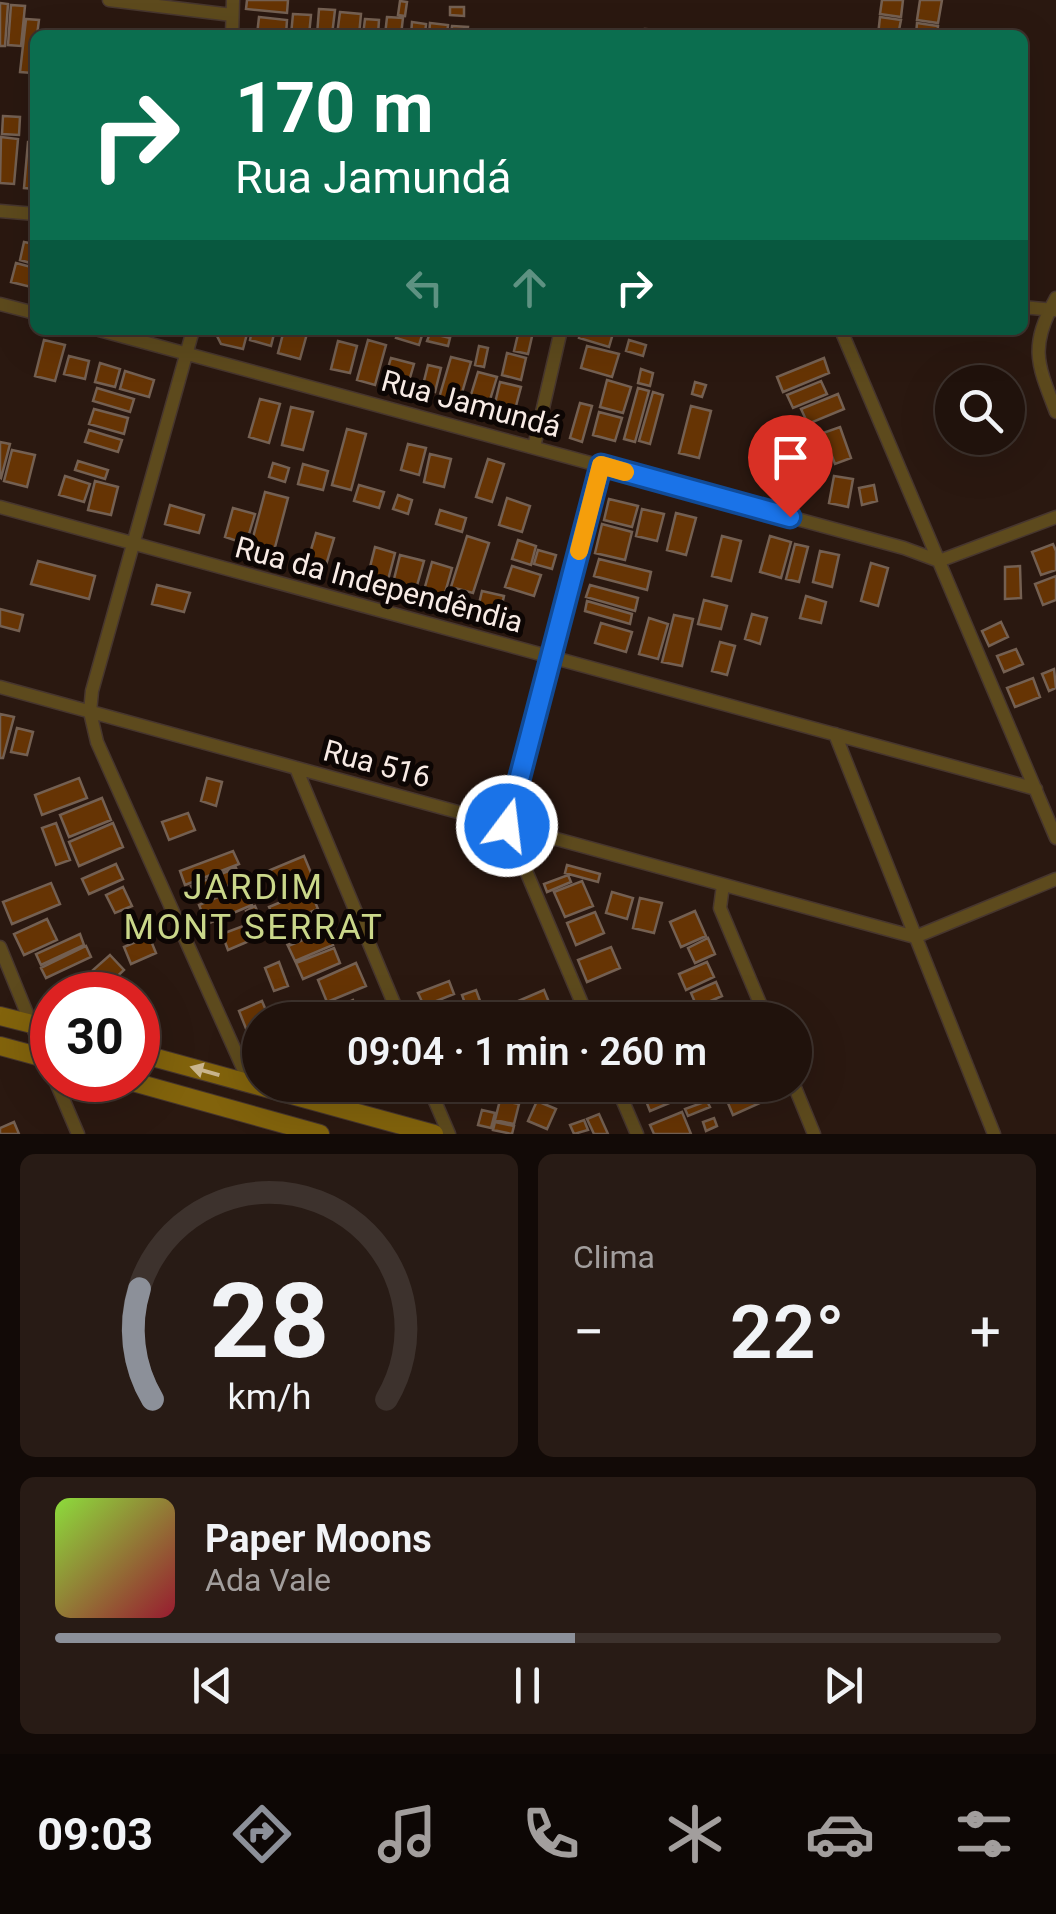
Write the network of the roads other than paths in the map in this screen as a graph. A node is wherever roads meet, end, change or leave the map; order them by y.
1 (109, 0) edge
2 (233, 0) edge
3 (232, 15) junction
4 (232, 30) edge
5 (0, 210) edge
6 (30, 213) edge
7 (0, 304) edge
8 (1054, 306) edge
9 (1028, 307) edge
10 (30, 313) edge
11 (119, 335) edge
12 (191, 335) edge
13 (561, 335) edge
14 (843, 335) edge
15 (186, 352) junction
16 (1056, 412) edge
17 (534, 447) junction
18 (601, 465) junction
19 (0, 508) edge
20 (1056, 517) edge
21 (134, 544) junction
22 (939, 562) junction
23 (551, 657) junction
24 (0, 687) edge
25 (90, 712) junction
26 (834, 734) junction
27 (296, 768) junction
28 (1036, 789) junction
29 (507, 826) junction
30 (1056, 838) edge
31 (1056, 878) edge
32 (723, 885) junction
33 (915, 936) junction
34 (0, 948) edge
35 (394, 1002) edge
36 (581, 1002) edge
37 (759, 1002) edge
38 (0, 1016) edge
39 (30, 1024) joint
40 (0, 1046) edge
41 (160, 1058) edge
42 (30, 1059) edge
43 (242, 1066) edge
44 (242, 1082) edge
45 (160, 1091) edge
46 (65, 1102) edge
47 (316, 1102) edge
48 (435, 1102) edge
49 (623, 1102) edge
50 (801, 1102) edge
51 (268, 1127) edge
52 (78, 1134) edge
53 (320, 1134) edge
54 (434, 1134) edge
55 (449, 1134) edge
56 (637, 1134) edge
57 (814, 1134) edge
58 (994, 1134) edge

1 - 3 street
2 - 3 street
3 - 4 street
5 - 6 street
7 - 10 street
8 - 9 street
8 - 16 street
11 - 15 street, Rua Jamundá
12 - 15 street
13 - 17 street
14 - 22 street
15 - 17 street, Rua Jamundá
15 - 21 street
17 - 18 street, Rua Jamundá
18 - 22 street, Rua Jamundá
18 - 23 street
19 - 21 street, Rua da Independêndia
20 - 22 street
21 - 23 street, Rua da Independêndia
21 - 25 street
22 - 28 street
23 - 26 street, Rua da Independêndia
23 - 29 street
24 - 25 street, Rua 516
25 - 27 street, Rua 516
25 - 43 street
26 - 28 street, Rua da Independêndia
26 - 33 street
27 - 29 street, Rua 516
27 - 35 street
28 - 30 street
29 - 32 street, Rua 516
29 - 36 street
31 - 33 street
32 - 33 street, Rua 516
32 - 37 street
33 - 58 street
34 - 39 street
38 - 39 street
40 - 42 street
44 -> 41 street
45 - 51 street
46 - 52 street
47 - 54 street
48 - 55 street
49 - 56 street
50 - 57 street
51 - 53 street

